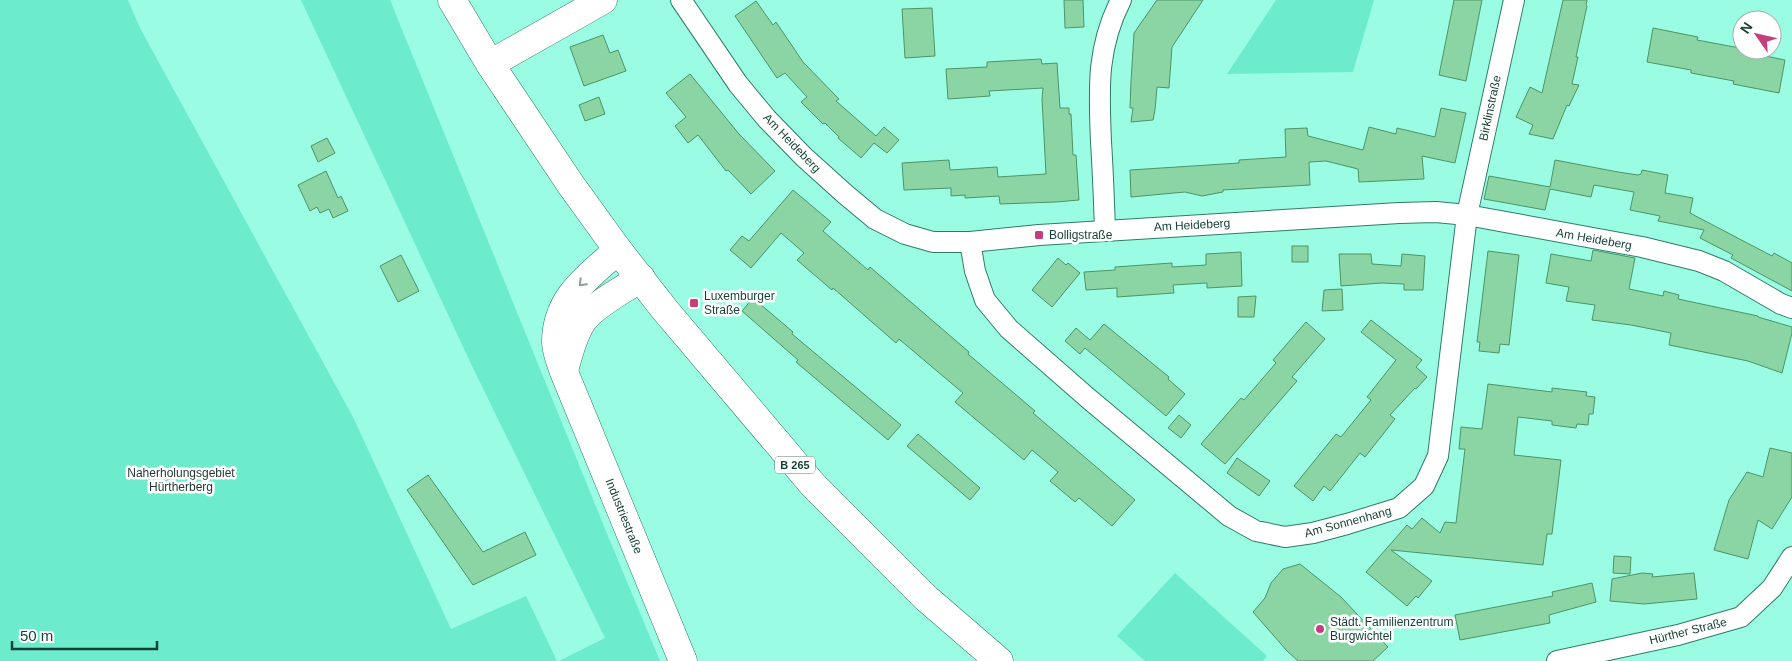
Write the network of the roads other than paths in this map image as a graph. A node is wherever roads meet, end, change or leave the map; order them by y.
1 (452, 0) edge
2 (603, 0) edge
3 (681, 0) edge
4 (1121, 0) edge
5 (1514, 0) edge
6 (490, 64) junction
7 (1467, 215) junction
8 (1106, 230) junction
9 (970, 242) junction
10 (618, 250) junction
11 (641, 278) junction
12 (1792, 308) edge
13 (564, 372) junction
14 (1792, 557) edge
15 (683, 661) edge
16 (999, 661) edge
17 (1558, 661) edge

1 - 6 main road, B 265
2 - 6 main road
3 - 9 street, Am Heideberg
4 - 8 street
5 - 7 street, Birklinstraße
6 - 10 main road, B 265
7 - 8 street, Am Heideberg
7 - 9 street, Am Sonnenhang
7 - 12 street, Am Heideberg
8 - 9 street, Am Heideberg
10 - 11 main road, B 265
10 -> 13 main road, Industriestraße
11 - 13 main road
11 - 16 main road, B 265
13 - 15 main road, Industriestraße
14 - 17 street, Hürther Straße

